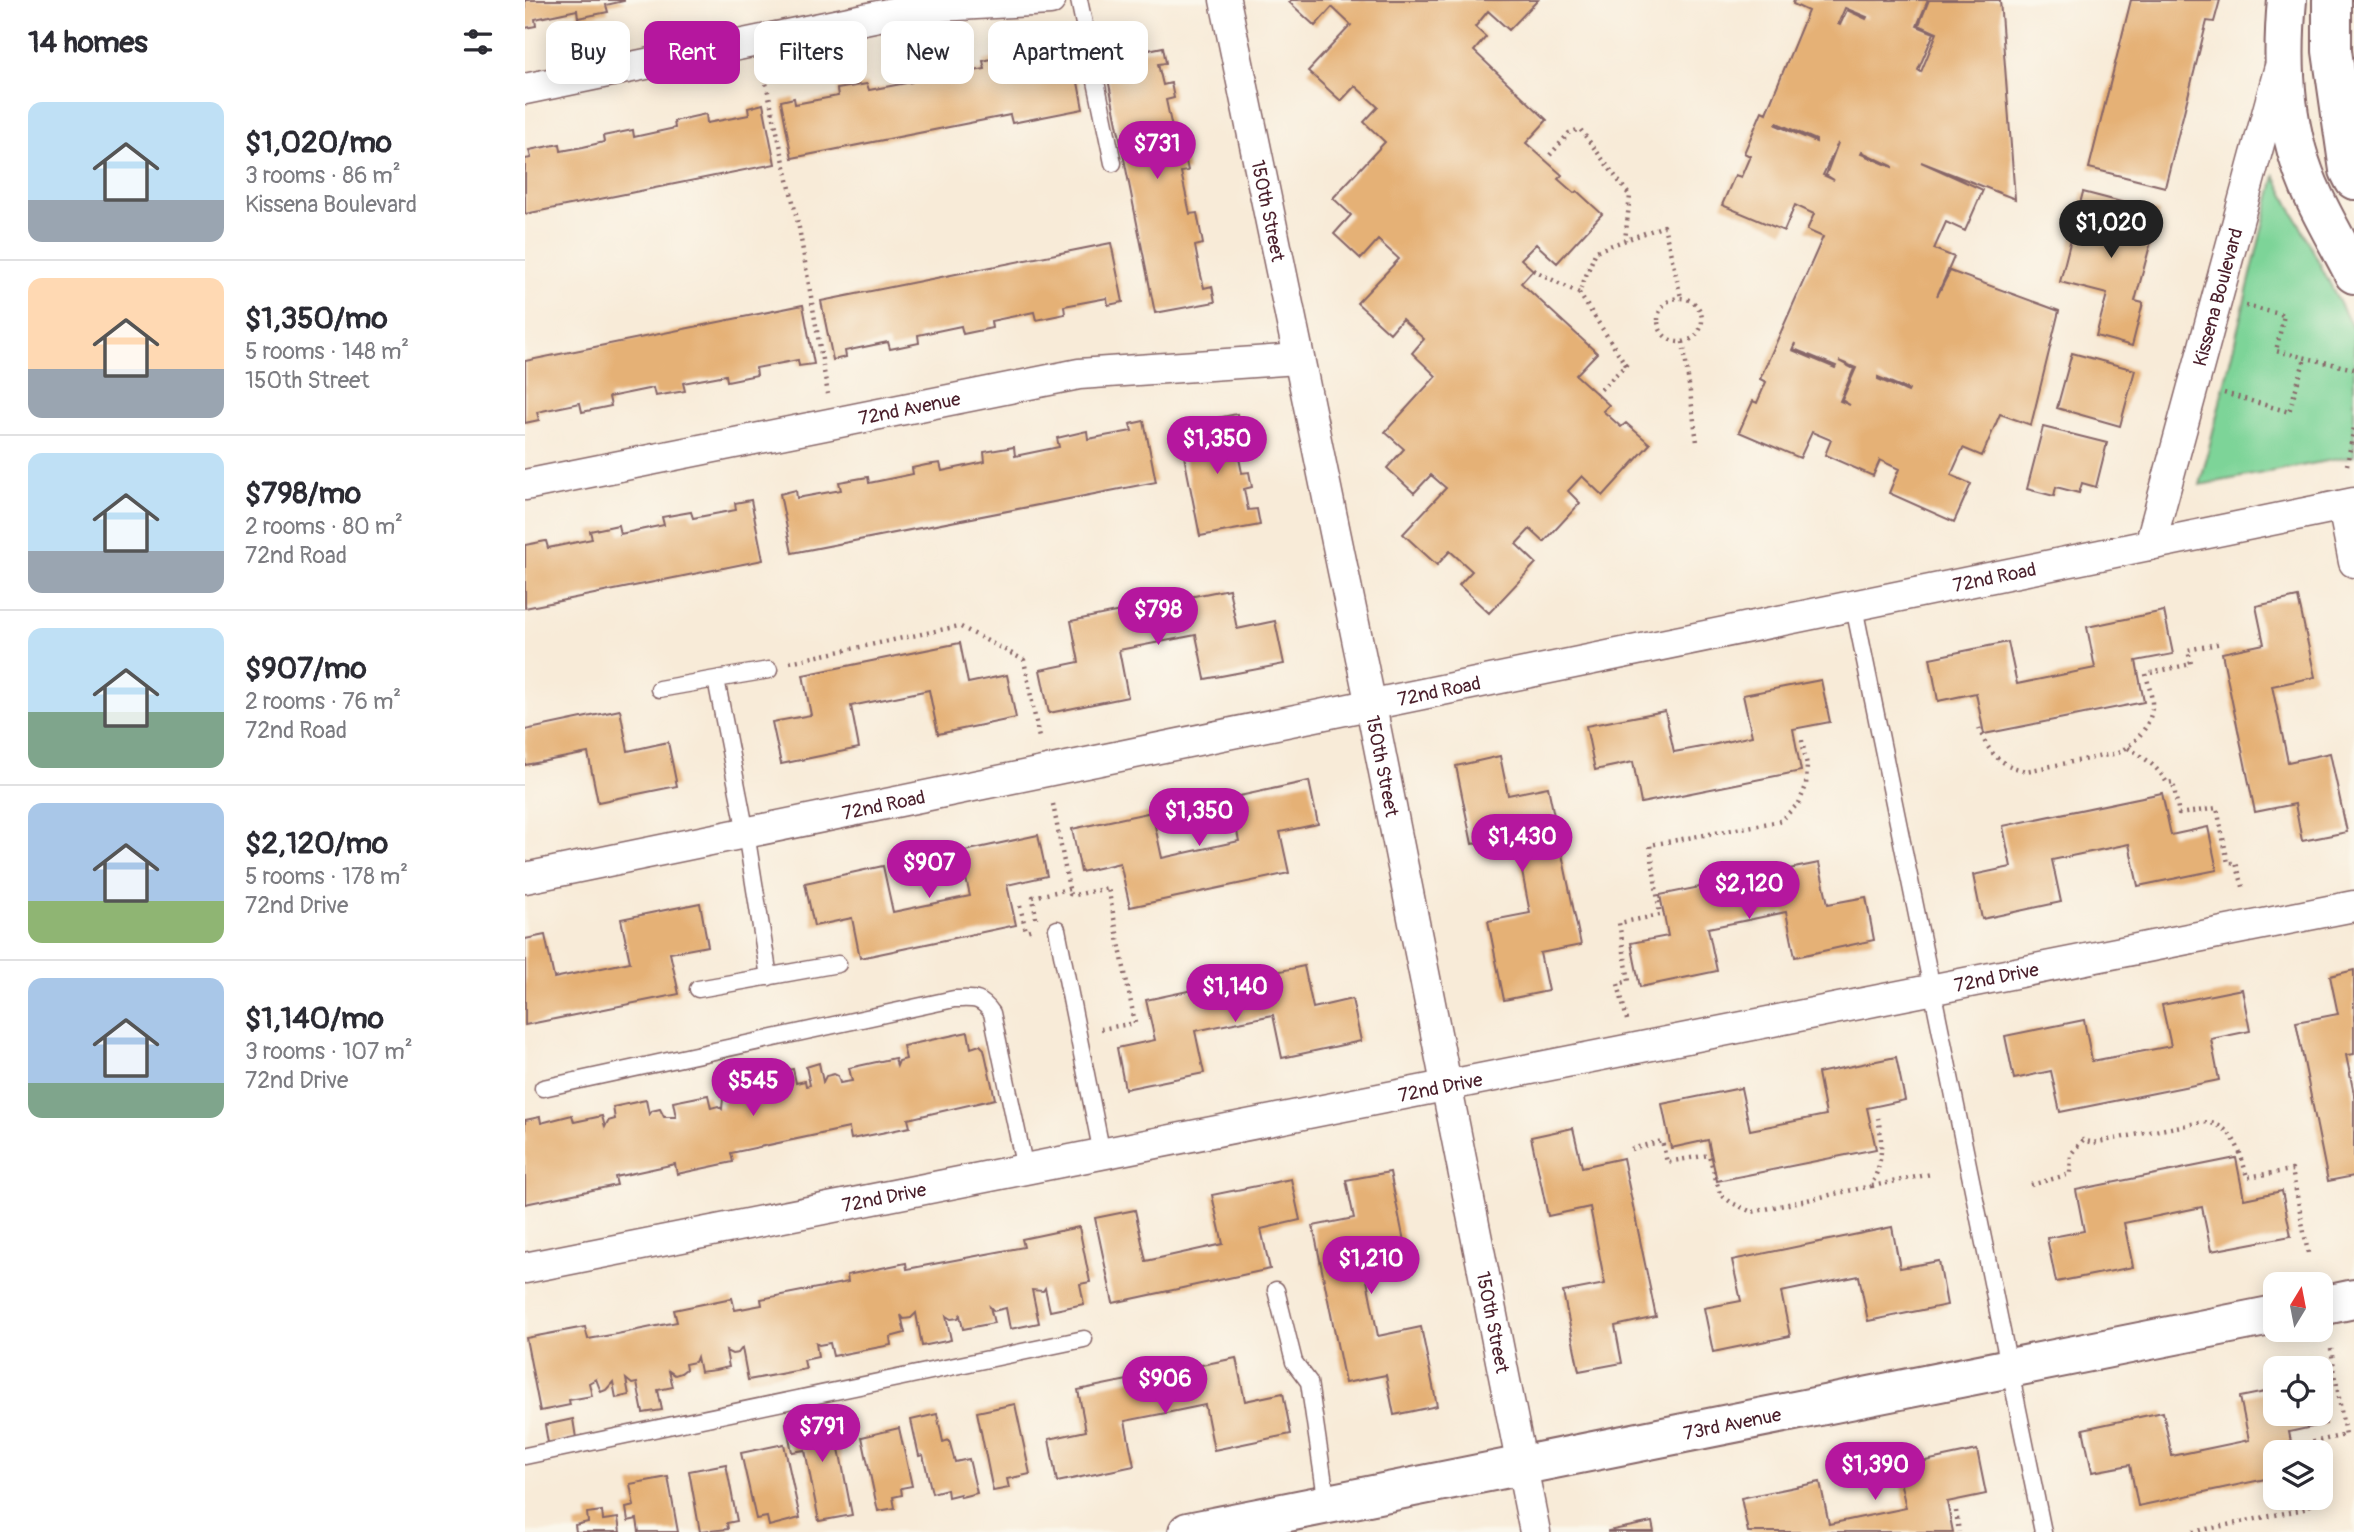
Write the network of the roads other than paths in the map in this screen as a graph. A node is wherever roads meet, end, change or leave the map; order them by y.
1 (1050, 0) edge
2 (1079, 0) edge
3 (1224, 0) edge
4 (2287, 0) edge
5 (2332, 0) edge
6 (2284, 50) junction
7 (525, 89) edge
8 (1112, 163) dead end
9 (2354, 180) edge
10 (2354, 274) edge
11 (1298, 359) junction
12 (525, 485) edge
13 (2348, 504) edge
14 (2150, 545) junction
15 (2354, 562) edge
16 (1854, 607) junction
17 (769, 670) road end
18 (716, 680) junction
19 (659, 689) dead end
20 (1371, 706) junction
21 (746, 833) junction
22 (525, 878) edge
23 (2354, 906) edge
24 (1057, 929) dead end
25 (838, 964) dead end
26 (769, 977) junction
27 (698, 989) dead end
28 (1932, 990) junction
29 (1445, 1086) junction
30 (543, 1088) dead end
31 (1102, 1154) junction
32 (1025, 1169) junction
33 (525, 1268) edge
34 (1276, 1290) dead end
35 (2354, 1299) edge
36 (2333, 1303) edge
37 (2263, 1317) edge
38 (1084, 1339) dead end
39 (2009, 1368) junction
40 (525, 1456) edge
41 (1521, 1466) junction
42 (1327, 1504) junction
43 (1188, 1532) edge
44 (1535, 1532) edge
45 (2043, 1532) edge

1 - 7 street
2 - 8 lane
3 - 11 street, 150th Street
4 - 6 street, Kissena Boulevard
5 - 9 street
6 - 10 street, Kissena Boulevard
6 - 14 street, Kissena Boulevard
11 - 12 street, 72nd Avenue
11 - 20 street, 150th Street
13 - 14 street, 72nd Road
13 - 15 street
14 - 16 street, 72nd Road
16 - 20 street, 72nd Road
16 - 28 lane
17 - 18 lane
18 - 19 lane
18 - 21 lane
20 - 21 street, 72nd Road
20 - 29 street, 150th Street
21 - 22 street, 72nd Road
21 - 26 lane
23 - 28 street, 72nd Drive
24 - 31 lane
25 - 26 lane
26 - 27 lane
28 - 29 street, 72nd Drive
28 - 39 lane
29 - 31 street, 72nd Drive
29 - 41 street, 150th Street
30 - 32 lane
31 - 32 street, 72nd Drive
32 - 33 street, 72nd Drive
34 - 42 lane
35 - 36 street
37 - 39 street, 73rd Avenue
38 - 40 lane
39 - 41 street, 73rd Avenue
39 - 45 lane
41 - 42 street, 73rd Avenue
41 - 44 street, 150th Street
42 - 43 street, 73rd Avenue

